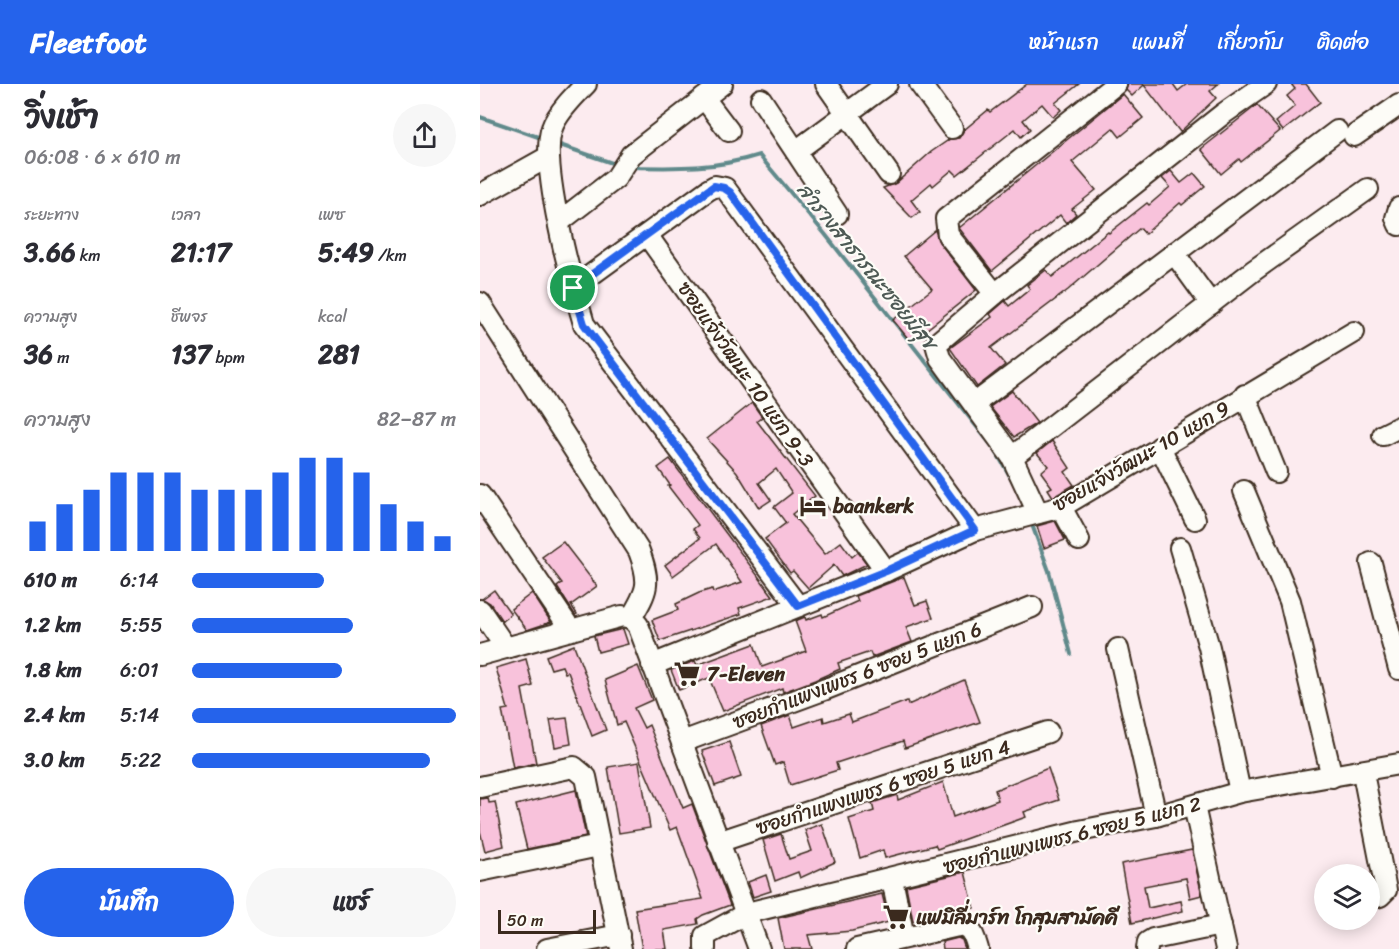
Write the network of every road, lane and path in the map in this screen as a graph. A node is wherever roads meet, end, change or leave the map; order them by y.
1 (586, 84) edge
2 (722, 84) edge
3 (826, 84) edge
4 (887, 84) edge
5 (920, 84) edge
6 (1116, 84) edge
7 (1266, 84) edge
8 (704, 98) junction
9 (761, 99) dead end
10 (1399, 105) edge
11 (846, 113) junction
12 (952, 128) dead end
13 (729, 131) dead end
14 (795, 151) junction
15 (548, 154) junction
16 (889, 174) dead end
17 (1368, 189) dead end
18 (480, 195) edge
19 (1399, 208) edge
20 (837, 214) dead end
21 (560, 222) junction
22 (1399, 225) edge
23 (647, 236) junction
24 (1174, 253) junction
25 (573, 288) junction
26 (995, 294) junction
27 (480, 303) edge
28 (1211, 304) junction
29 (1354, 332) dead end
30 (1245, 395) junction
31 (974, 404) junction
32 (1160, 447) junction
33 (1011, 457) junction
34 (1276, 472) dead end
35 (1244, 491) dead end
36 (480, 495) edge
37 (1061, 507) junction
38 (1032, 514) junction
39 (1195, 519) dead end
40 (975, 530) junction
41 (1079, 540) dead end
42 (1180, 548) dead end
43 (1371, 563) dead end
44 (886, 571) junction
45 (798, 606) junction
46 (1032, 607) dead end
47 (480, 610) edge
48 (631, 618) junction
49 (571, 630) junction
50 (506, 648) junction
51 (1118, 650) dead end
52 (480, 656) edge
53 (652, 665) junction
54 (1399, 669) edge
55 (1048, 732) dead end
56 (682, 741) junction
57 (1399, 764) edge
58 (1363, 772) junction
59 (1332, 777) junction
60 (480, 787) edge
61 (1240, 792) junction
62 (1194, 806) junction
63 (1156, 816) junction
64 (718, 842) junction
65 (599, 846) junction
66 (480, 871) edge
67 (892, 879) junction
68 (1380, 896) edge
69 (747, 913) junction
70 (1221, 925) junction
71 (904, 937) junction
72 (620, 942) edge
73 (547, 949) edge
74 (705, 949) edge
75 (759, 949) edge
76 (857, 949) edge
77 (978, 949) edge
78 (1147, 949) edge
79 (1226, 949) edge

1 - 15 street
2 - 8 street
3 - 11 street
4 - 11 street
5 - 12 street
6 - 26 street
7 - 26 street
8 - 13 street
8 - 21 street
9 - 14 street
10 - 24 street
11 - 14 street
11 - 16 street
14 - 20 street
15 - 18 street
15 - 21 street
17 - 28 street
19 - 22 street
21 - 25 street
23 - 25 street
23 - 40 street
23 - 44 street, ซอยแจ้งวัฒนะ 10 แยก 9-3
24 - 28 street
24 - 31 street
25 - 45 street
26 - 31 street
27 - 48 street
28 - 33 street
29 - 30 street, ซอยแจ้งวัฒนะ 10 แยก 9
30 - 32 street, ซอยแจ้งวัฒนะ 10 แยก 9
30 - 34 street
31 - 33 street
32 - 37 street, ซอยแจ้งวัฒนะ 10 แยก 9
32 - 39 street
33 - 38 street
35 - 59 street
36 - 49 street
37 - 38 street, ซอยแจ้งวัฒนะ 10 แยก 9
37 - 41 street
38 - 40 street, ซอยแจ้งวัฒนะ 10 แยก 9
40 - 44 street, ซอยแจ้งวัฒนะ 10 แยก 9
42 - 61 street
43 - 54 street
44 - 45 street, ซอยแจ้งวัฒนะ 10 แยก 9
45 - 53 street, ซอยแจ้งวัฒนะ 10 แยก 9
46 - 56 street, ซอยกำแพงเพชร 6 ซอย 5 แยก 6
47 - 50 street
48 - 49 street
48 - 53 street
49 - 50 street
50 - 52 street
51 - 63 street
53 - 56 street
55 - 64 street, ซอยกำแพงเพชร 6 ซอย 5 แยก 4
56 - 64 street
57 - 58 street, ซอยกำแพงเพชร 6 ซอย 5 แยก 2
58 - 59 street, ซอยกำแพงเพชร 6 ซอย 5 แยก 2
58 - 68 street
59 - 61 street, ซอยกำแพงเพชร 6 ซอย 5 แยก 2
60 - 65 street
61 - 62 street, ซอยกำแพงเพชร 6 ซอย 5 แยก 2
62 - 63 street, ซอยกำแพงเพชร 6 ซอย 5 แยก 2
62 - 70 street
63 - 67 street, ซอยกำแพงเพชร 6 ซอย 5 แยก 2
64 - 69 street
65 - 66 street
65 - 72 street
67 - 69 street, ซอยกำแพงเพชร 6 ซอย 5 แยก 2
67 - 71 street
69 - 74 street, ซอยกำแพงเพชร 6 ซอย 5 แยก 2
69 - 75 street
70 - 78 street
70 - 79 street
71 - 76 street
71 - 77 street
72 - 73 street

